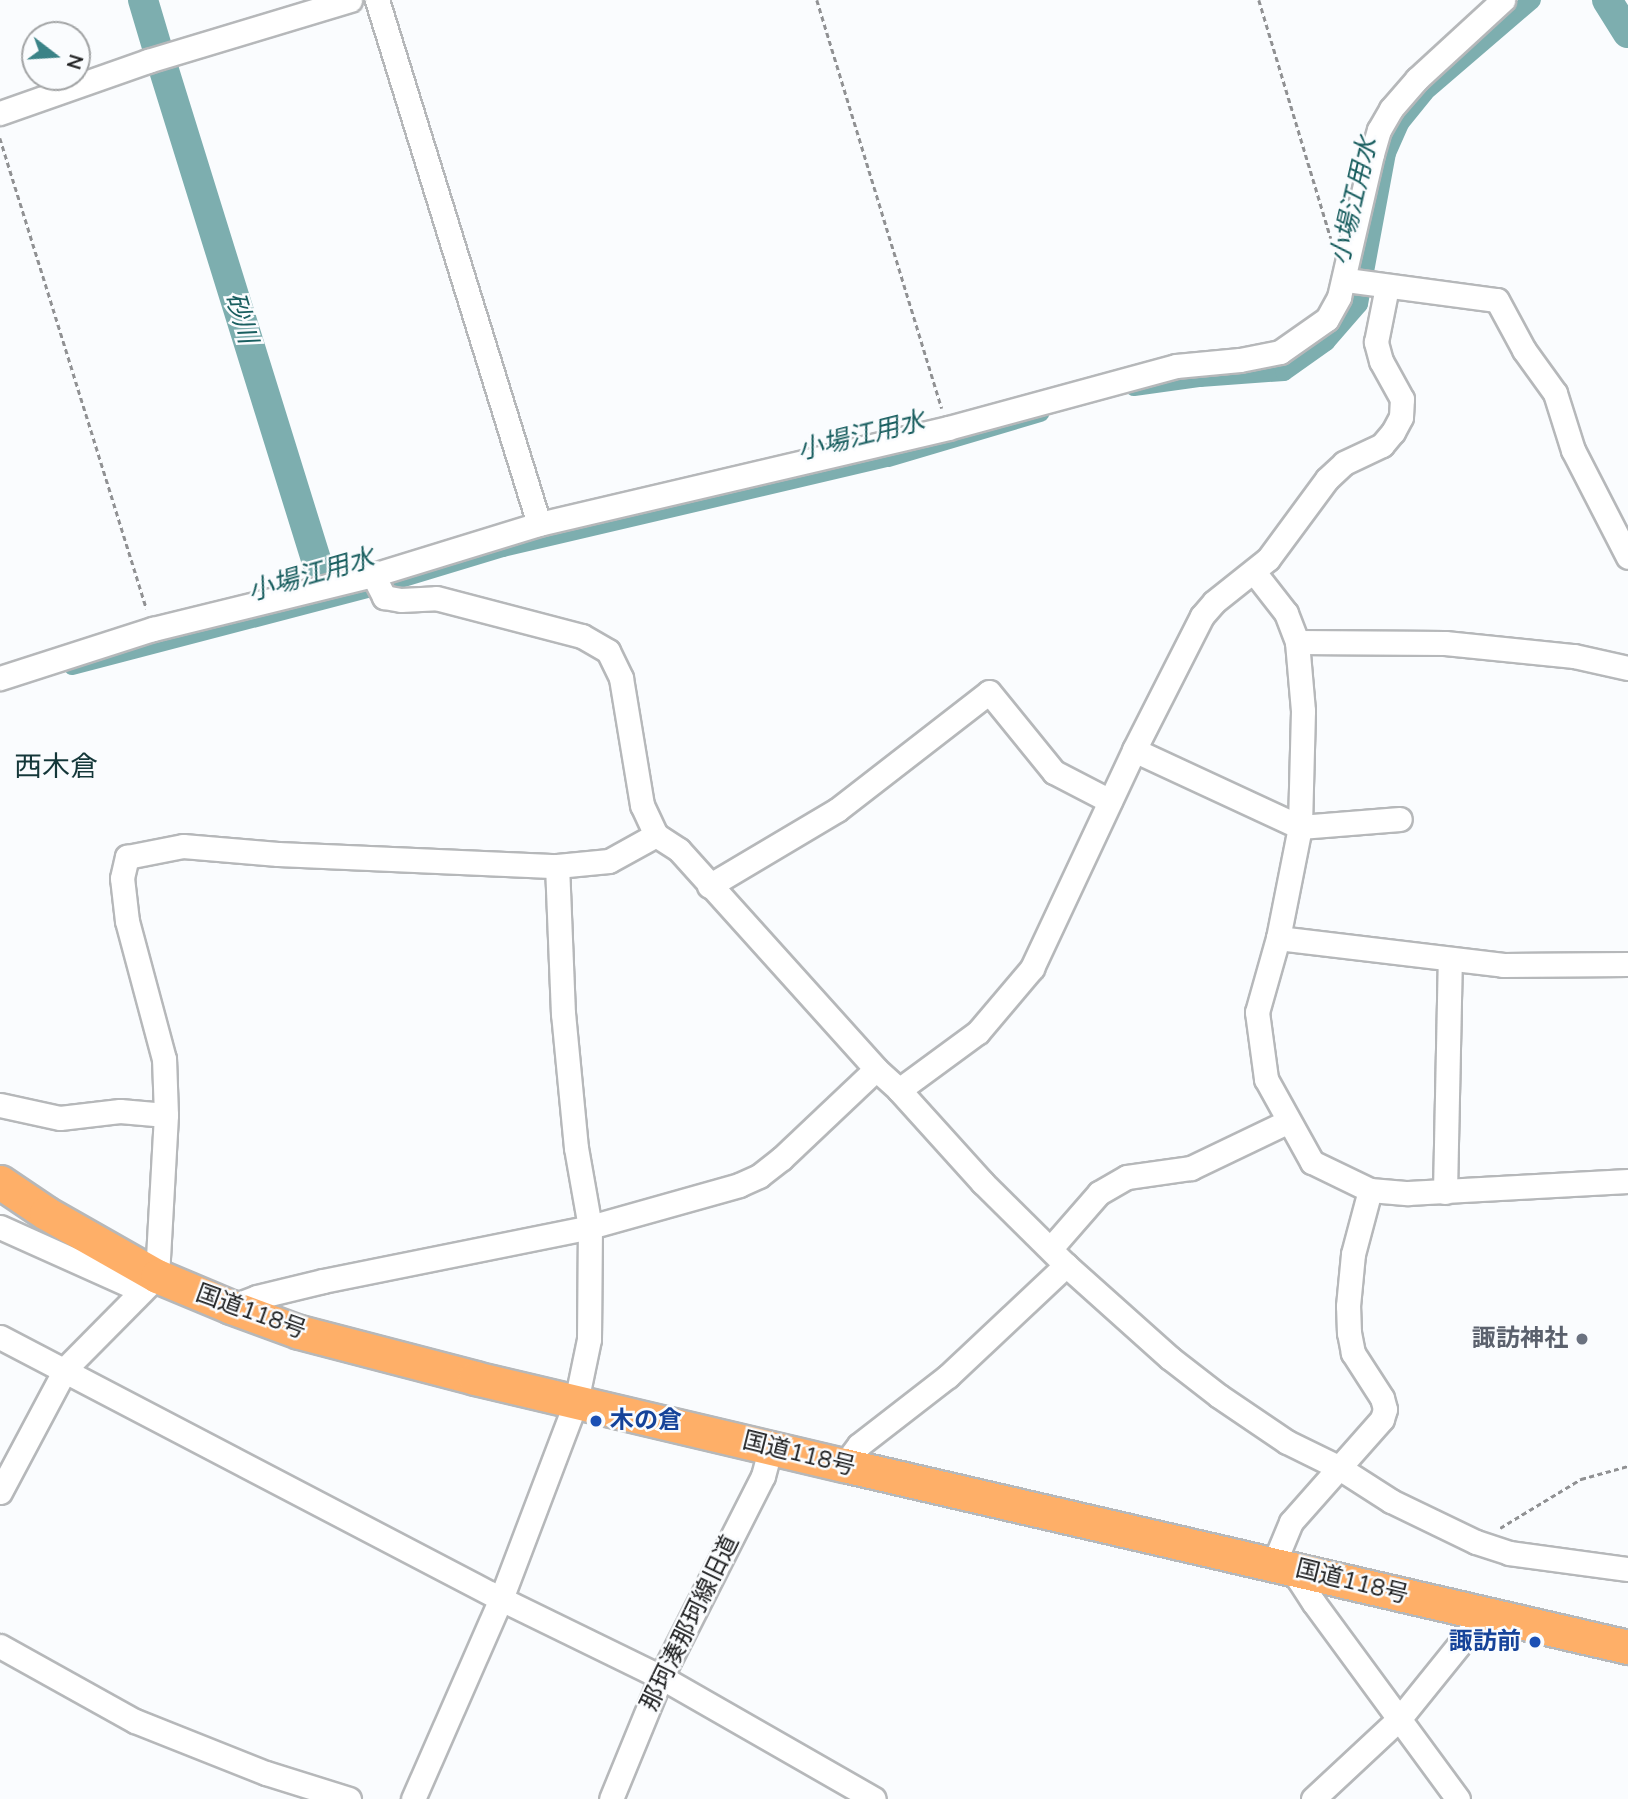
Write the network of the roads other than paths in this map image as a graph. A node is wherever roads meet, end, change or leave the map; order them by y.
1 (350, 0) edge
2 (377, 0) edge
3 (1503, 0) edge
4 (0, 113) edge
5 (539, 524) junction
6 (1628, 557) edge
7 (1254, 572) junction
8 (378, 585) junction
9 (1297, 642) junction
10 (1628, 668) edge
11 (0, 678) edge
12 (1134, 750) junction
13 (1110, 801) junction
14 (1400, 819) dead end
15 (1300, 827) junction
16 (656, 835) junction
17 (557, 866) junction
18 (709, 886) junction
19 (1278, 938) junction
20 (1450, 959) junction
21 (1628, 964) edge
22 (876, 1069) junction
23 (899, 1090) junction
24 (0, 1105) edge
25 (166, 1115) junction
26 (1287, 1122) junction
27 (1628, 1181) edge
28 (0, 1182) edge
29 (1370, 1190) junction
30 (1445, 1192) junction
31 (0, 1227) edge
32 (590, 1227) junction
33 (1059, 1256) junction
34 (149, 1283) junction
35 (231, 1307) junction
36 (0, 1336) edge
37 (66, 1368) junction
38 (576, 1402) junction
39 (771, 1447) junction
40 (844, 1465) junction
41 (1338, 1467) junction
42 (0, 1492) edge
43 (1286, 1567) junction
44 (1628, 1569) edge
45 (501, 1599) junction
46 (1484, 1614) junction
47 (0, 1646) edge
48 (1628, 1647) edge
49 (661, 1677) junction
50 (1400, 1718) junction
51 (349, 1799) edge
52 (413, 1799) edge
53 (611, 1799) edge
54 (874, 1799) edge
55 (1313, 1799) edge
56 (1458, 1799) edge

1 - 4 street
2 - 5 street
3 - 5 street
5 - 8 street
6 - 7 street
7 - 9 street
7 - 12 street
8 - 11 street
8 - 16 street
9 - 10 street
9 - 15 street
12 - 13 street
12 - 15 street
13 - 18 street
13 - 23 street
14 - 15 street
15 - 19 street
16 - 17 street
16 - 18 street
17 - 25 street
17 - 32 street
18 - 22 street
19 - 20 street
19 - 26 street
20 - 21 street
20 - 30 street
22 - 23 street
22 - 32 street
23 - 33 street
24 - 25 street
25 - 34 street
26 - 29 street
26 - 33 street
27 - 30 street
28 - 34 highway, 国道118号
29 - 30 street
29 - 41 street
31 - 34 street
32 - 35 street
32 - 38 street
33 - 40 street
33 - 41 street
34 - 35 highway, 国道118号
34 - 37 street
35 - 38 highway, 国道118号
36 - 37 street
37 - 42 street
37 - 45 street
38 - 39 highway, 国道118号
38 - 45 street
39 - 40 highway, 国道118号
39 - 49 street, 那珂湊那珂線旧道
40 - 43 highway, 国道118号
41 - 43 street
41 - 44 street
43 - 46 highway, 国道118号
43 - 50 street
45 - 49 street
45 - 52 street
46 - 48 highway, 国道118号
46 - 50 street
47 - 51 street
49 - 53 street, 那珂湊那珂線旧道
49 - 54 street
50 - 55 street
50 - 56 street

